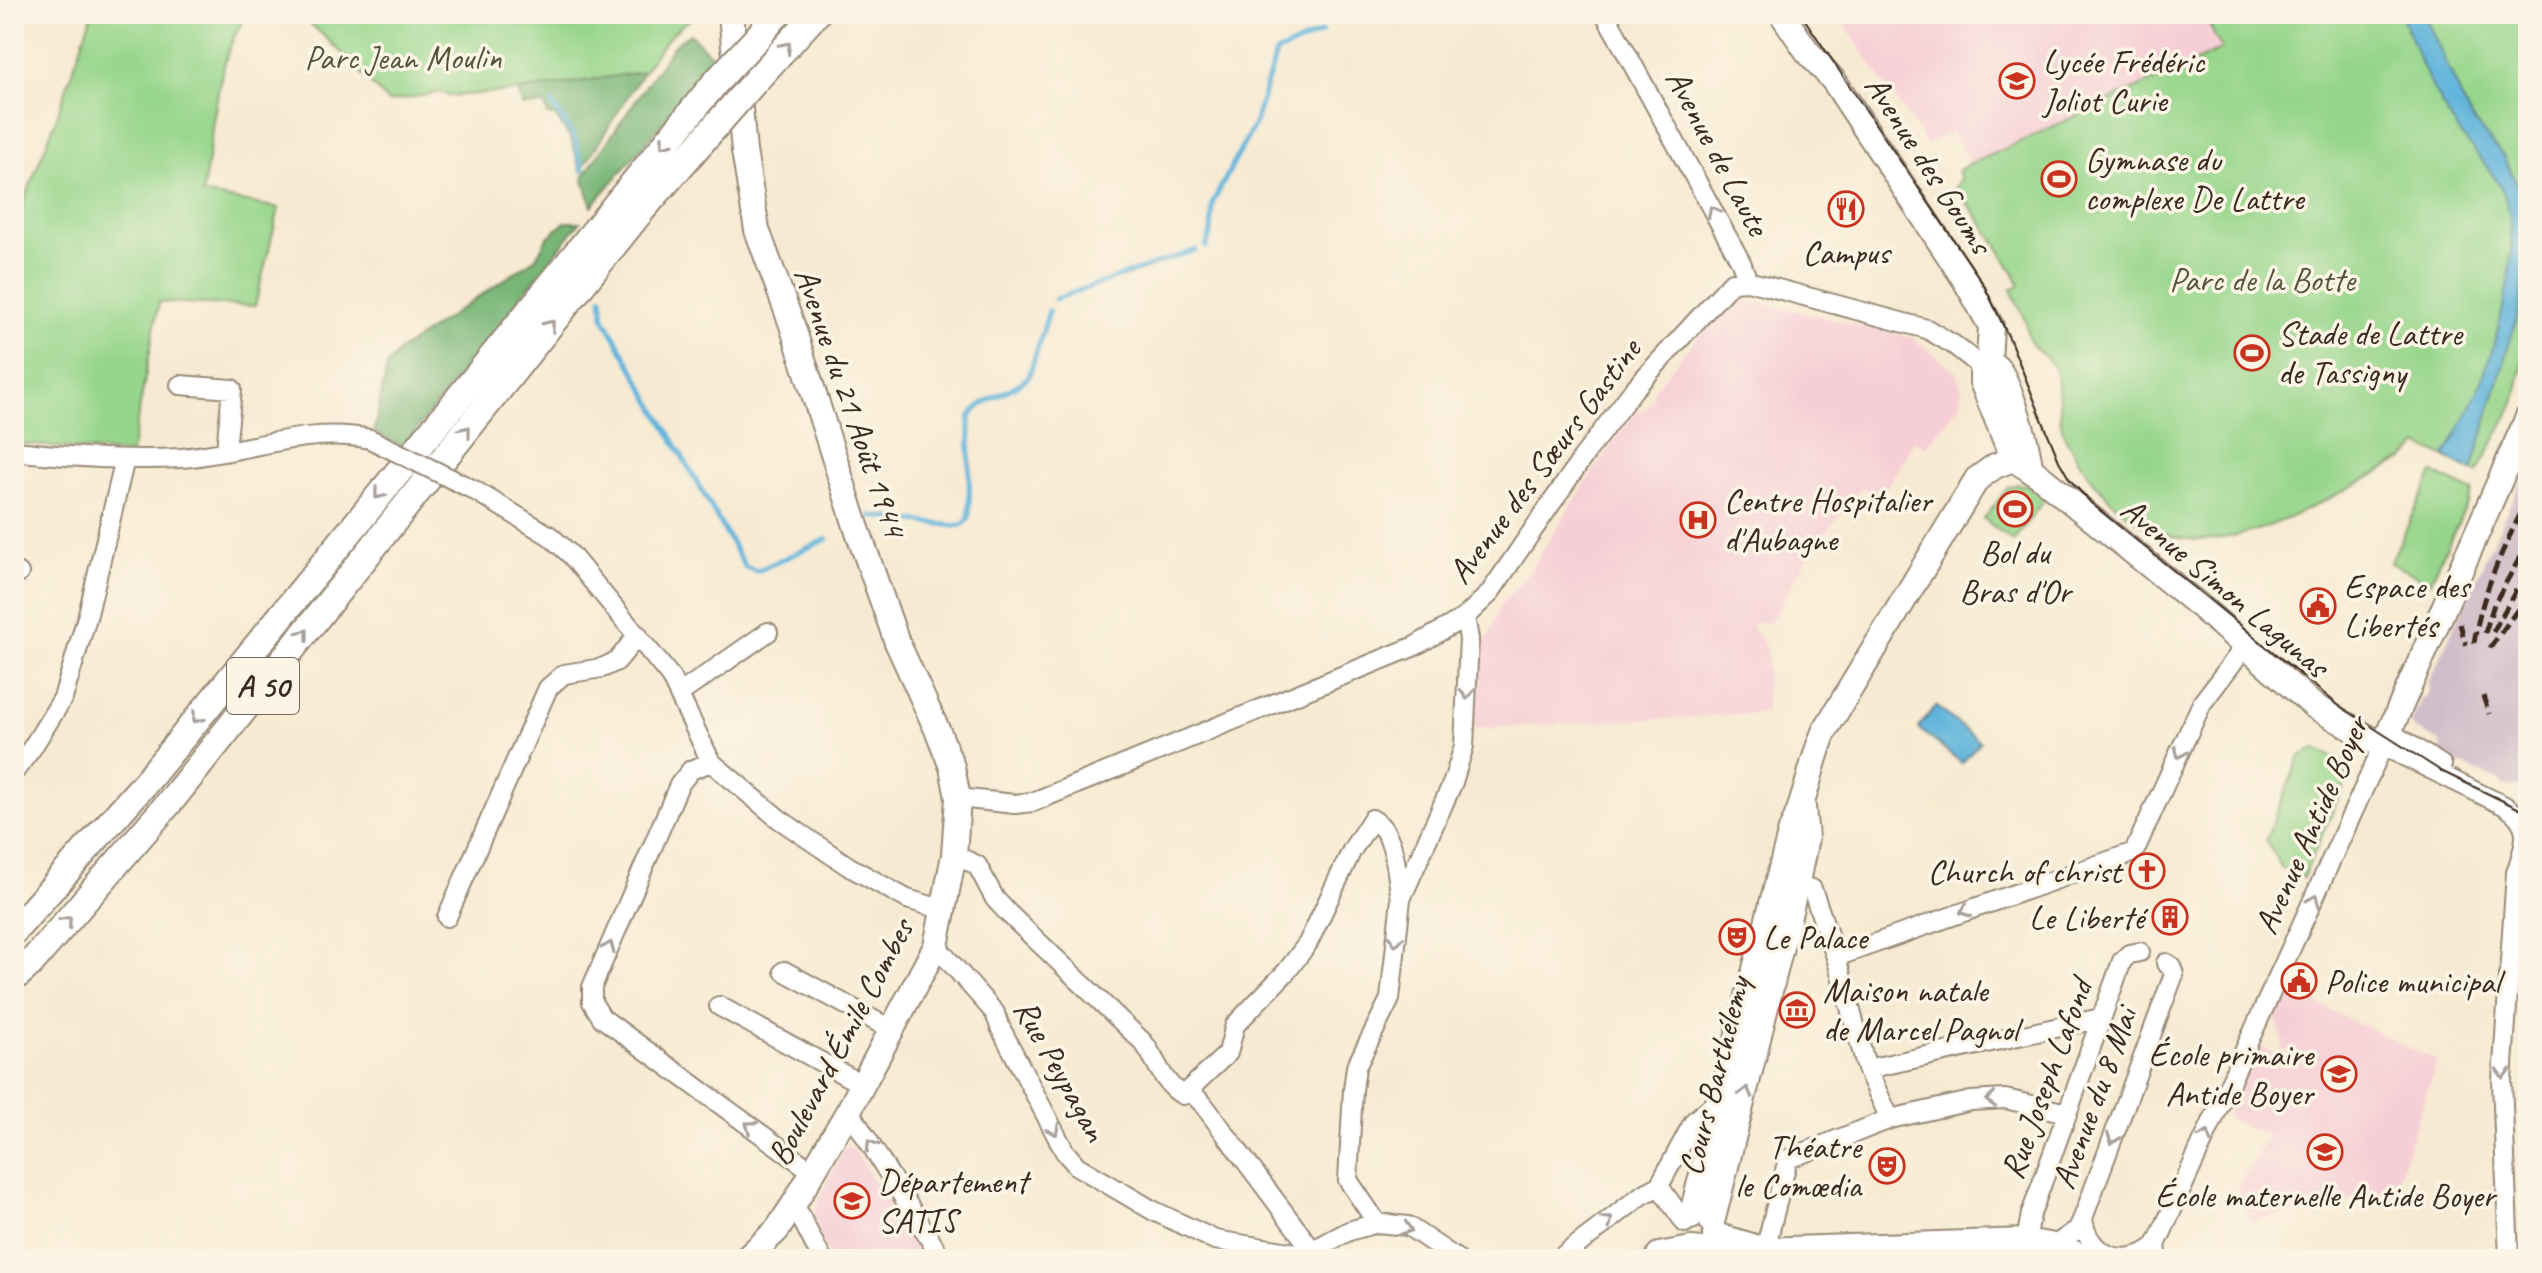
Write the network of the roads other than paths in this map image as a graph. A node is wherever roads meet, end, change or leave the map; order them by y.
1 (731, 14) edge
2 (777, 14) edge
3 (816, 14) edge
4 (1605, 14) edge
5 (1782, 14) edge
6 (1748, 281) junction
7 (1985, 364) junction
8 (180, 385) dead end
9 (2528, 417) edge
10 (226, 450) junction
11 (14, 451) edge
12 (125, 459) junction
13 (2022, 464) junction
14 (1465, 617) junction
15 (768, 632) dead end
16 (638, 635) junction
17 (2246, 645) junction
18 (679, 694) junction
19 (2386, 739) junction
20 (711, 762) junction
21 (14, 772) edge
22 (958, 798) junction
23 (2528, 805) edge
24 (954, 855) junction
25 (1787, 884) junction
26 (1401, 899) junction
27 (944, 910) junction
28 (447, 917) dead end
29 (14, 931) edge
30 (936, 946) junction
31 (2140, 952) dead end
32 (1836, 957) junction
33 (2166, 963) dead end
34 (784, 971) dead end
35 (14, 978) edge
36 (719, 1006) dead end
37 (2101, 1018) junction
38 (892, 1030) junction
39 (1867, 1069) junction
40 (863, 1085) junction
41 (1190, 1091) junction
42 (1722, 1097) junction
43 (849, 1110) junction
44 (2067, 1113) junction
45 (1890, 1119) junction
46 (813, 1172) junction
47 (1659, 1186) junction
48 (794, 1204) junction
49 (2083, 1218) junction
50 (1377, 1223) junction
51 (1697, 1232) junction
52 (2026, 1241) junction
53 (2054, 1246) junction
54 (1312, 1250) junction
55 (1817, 1252) edge
56 (2157, 1252) edge
57 (1758, 1254) edge
58 (1657, 1257) edge
59 (746, 1259) edge
60 (822, 1259) edge
61 (942, 1259) edge
62 (1457, 1259) edge
63 (1559, 1259) edge
64 (2091, 1259) edge
65 (2509, 1259) edge

1 - 22 main road, Avenue du 21 Août 1944
2 -> 29 highway, A 50, bridge
35 -> 3 highway, A 50, bridge
6 -> 4 street, Avenue de Laute
5 - 7 main road, Avenue des Goums
6 - 7 street
6 - 14 street, Avenue des Sœurs Gastine
7 - 13 main road
8 - 10 street
9 - 19 main road, Avenue Antide Boyer
10 - 12 street
10 - 16 street, bridge
11 - 12 street
12 - 21 street
13 - 17 main road, Avenue Simon Lagunas
13 - 25 main road, Cours Barthélemy
14 - 22 street, Avenue des Sœurs Gastine
14 -> 26 street
15 - 18 street
16 - 18 street
16 - 28 street
17 - 19 main road, Avenue Simon Lagunas
17 -> 32 street
18 - 20 street
19 - 23 street
56 -> 19 street, Avenue Antide Boyer
19 -> 65 street
20 - 27 street
46 -> 20 street
22 - 24 main road, Avenue du 21 Août 1944
24 - 27 main road, Boulevard Émile Combes
24 - 41 street
25 - 32 street
25 - 42 main road
51 -> 25 main road, Cours Barthélemy
26 - 41 street
26 -> 50 street
27 - 30 main road, Boulevard Émile Combes
30 - 38 main road, Boulevard Émile Combes
30 -> 54 street, Rue Peypagan
31 - 37 street, Rue Joseph Lafond
32 - 39 street
33 -> 49 street, Avenue du 8 Mai
34 - 38 street
36 - 40 street
37 - 39 street
37 - 44 street, Rue Joseph Lafond
38 - 40 main road, Boulevard Émile Combes
39 - 45 street
40 - 43 main road, Boulevard Émile Combes
41 - 54 street
42 - 47 street
42 - 51 main road
43 - 46 main road, Boulevard Émile Combes
61 -> 43 street
44 -> 45 street
44 - 52 street, Rue Joseph Lafond
45 - 57 street
46 - 48 main road, Boulevard Émile Combes
47 - 51 street
63 -> 47 street
48 - 59 main road, Boulevard Émile Combes
48 - 60 street
49 - 53 street, Avenue du 8 Mai
49 - 56 street
50 - 54 street, Rue Peypagan
50 -> 62 street
51 - 57 main road
51 - 58 main road
52 - 53 main road
52 - 55 main road
53 - 64 main road
55 - 57 main road

